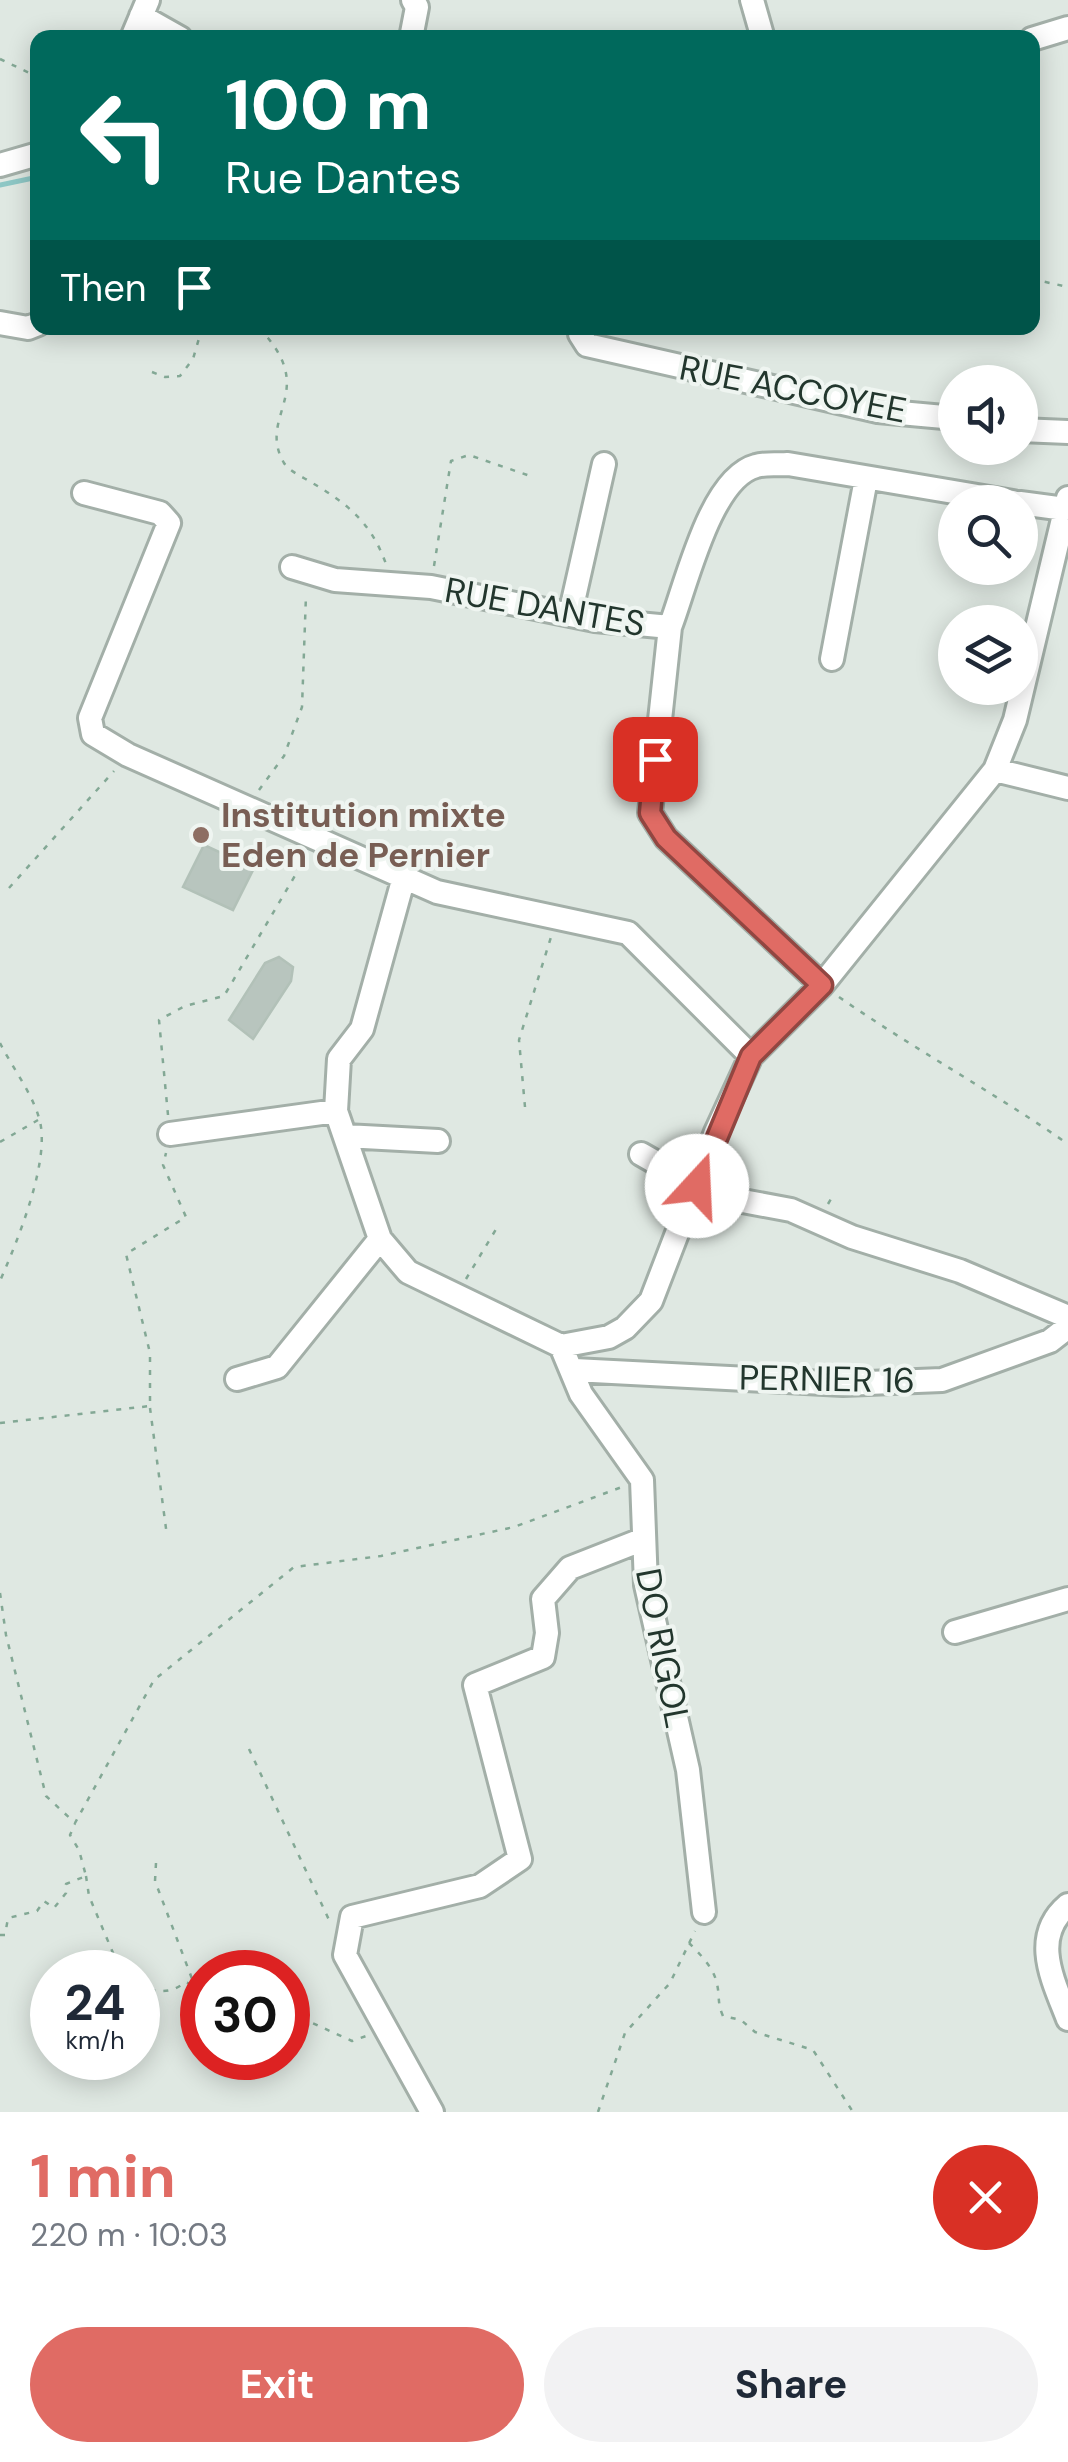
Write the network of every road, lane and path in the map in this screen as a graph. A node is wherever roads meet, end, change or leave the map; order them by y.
1 (413, 0) edge
2 (752, 0) edge
3 (140, 18) edge
4 (1068, 28) edge
5 (164, 30) edge
6 (413, 30) edge
7 (763, 30) edge
8 (1040, 37) edge
9 (0, 59) edge
10 (30, 73) edge
11 (30, 156) edge
12 (0, 165) edge
13 (1040, 281) edge
14 (1068, 287) edge
15 (0, 323) edge
16 (30, 327) edge
17 (200, 335) edge
18 (266, 335) edge
19 (582, 335) edge
20 (152, 372) dead end
21 (938, 416) edge
22 (1038, 431) edge
23 (1068, 432) edge
24 (604, 464) dead end
25 (533, 478) dead end
26 (866, 479) junction
27 (938, 490) edge
28 (84, 493) dead end
29 (1038, 503) edge
30 (1066, 503) edge
31 (302, 570) joint
32 (393, 584) junction
33 (431, 587) junction
34 (570, 616) junction
35 (670, 628) junction
36 (832, 659) dead end
37 (128, 755) junction
38 (995, 770) junction
39 (1068, 788) edge
40 (248, 808) junction
41 (317, 838) junction
42 (404, 877) junction
43 (10, 888) dead end
44 (557, 921) junction
45 (822, 985) junction
46 (0, 1043) edge
47 (751, 1056) junction
48 (525, 1106) dead end
49 (336, 1111) junction
50 (40, 1119) junction
51 (170, 1134) junction
52 (345, 1136) junction
53 (438, 1140) dead end
54 (0, 1142) edge
55 (1068, 1144) edge
56 (640, 1154) dead end
57 (697, 1186) junction
58 (498, 1226) dead end
59 (380, 1239) junction
60 (0, 1281) edge
61 (455, 1297) junction
62 (1068, 1316) edge
63 (1068, 1327) edge
64 (561, 1346) junction
65 (574, 1370) junction
66 (237, 1380) dead end
67 (150, 1406) junction
68 (0, 1423) edge
69 (642, 1480) junction
70 (167, 1536) dead end
71 (644, 1539) junction
72 (0, 1593) edge
73 (1068, 1599) edge
74 (954, 1632) dead end
75 (249, 1748) dead end
76 (75, 1823) junction
77 (156, 1862) dead end
78 (86, 1876) junction
79 (1068, 1905) edge
80 (704, 1912) joint
81 (0, 1935) edge
82 (689, 1944) junction
83 (112, 1950) edge
84 (181, 1950) edge
85 (345, 1955) junction
86 (1068, 2020) edge
87 (310, 2022) edge
88 (394, 2040) junction
89 (432, 2112) edge
90 (598, 2112) edge
91 (853, 2112) edge

1 - 6 street
2 - 7 street
3 - 5 street
4 - 8 street
9 - 10 path
11 - 12 street
13 - 14 path
15 - 16 street
17 - 20 path
18 - 32 path
19 - 21 street, RUE ACCOYEE
22 - 23 street
24 - 34 street
25 - 33 path
26 - 27 street
26 - 35 street
26 - 36 street
28 - 37 street
29 - 30 street
30 - 38 street
31 - 32 street, RUE DANTES
31 - 40 path
32 - 33 street, RUE DANTES
33 - 34 street, RUE DANTES
34 - 35 street, RUE DANTES
35 - 45 street, RUE DANTES
37 - 40 street
37 - 43 path
38 - 39 street
38 - 45 street
40 - 41 street
41 - 42 street
41 - 51 path
42 - 44 street
42 - 49 street
44 - 47 street
44 - 48 path
45 - 47 street
45 - 55 path
46 - 50 path
47 - 57 street
49 - 51 street
49 - 52 street
50 - 54 path
50 - 60 path
51 - 67 path
52 - 53 street
52 - 59 street
56 - 57 street
57 - 62 street
57 - 64 street
58 - 61 path
59 - 61 street
59 - 66 street
61 - 64 street
63 - 65 street, PERNIER 16
64 - 65 street
65 - 69 street
67 - 68 path
67 - 70 path
69 - 71 street, DO RIGOL
69 - 76 path
71 - 80 street, DO RIGOL
71 - 85 street
72 - 76 path
73 - 74 street
75 - 85 path
76 - 78 path
77 - 84 path
78 - 81 path
78 - 83 path
79 - 86 street
80 - 82 path
82 - 90 path
82 - 91 path
85 - 88 street
87 - 88 path
88 - 89 street

